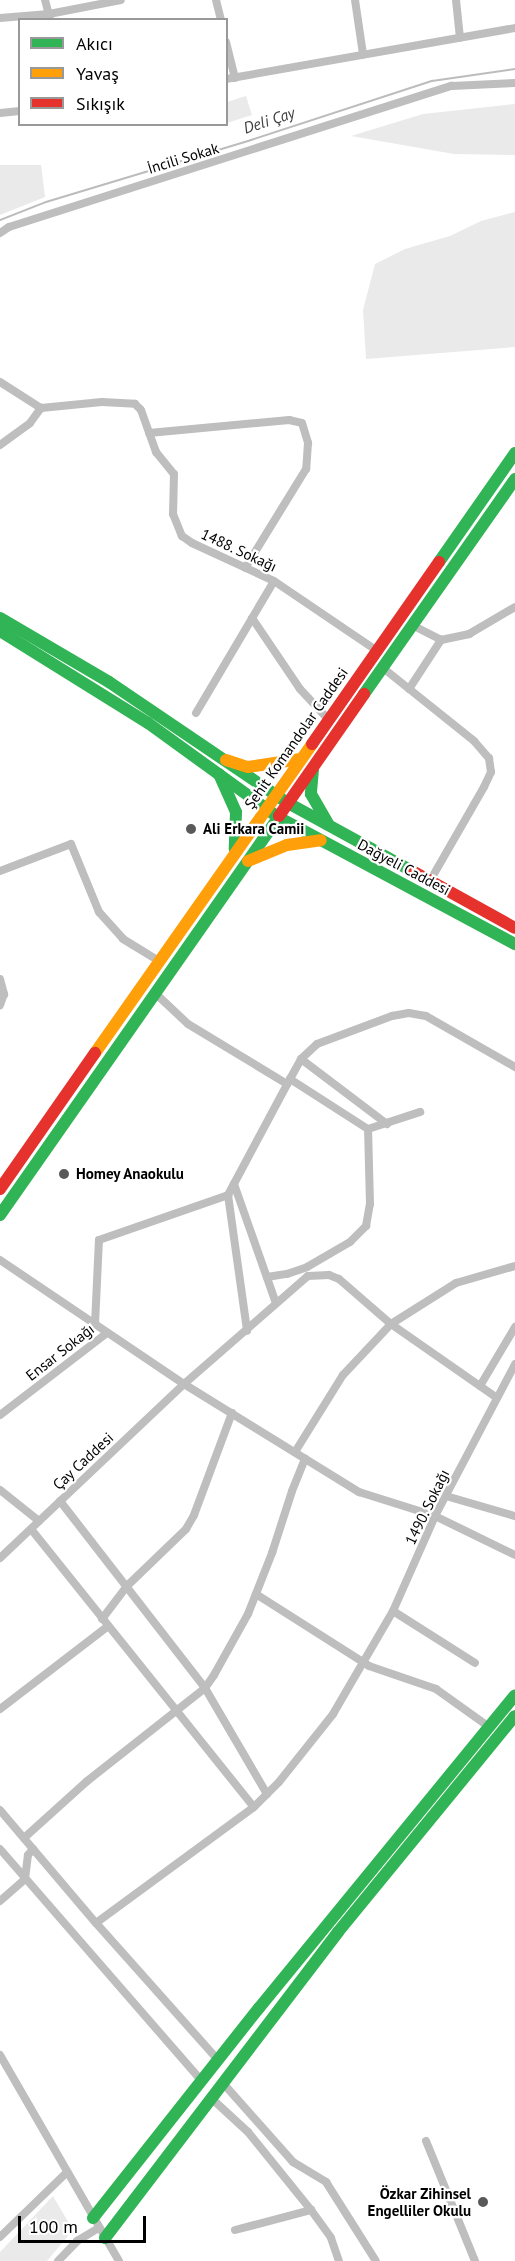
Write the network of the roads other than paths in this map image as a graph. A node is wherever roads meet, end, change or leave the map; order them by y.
1 (45, 0) edge
2 (121, 0) edge
3 (216, 0) edge
4 (355, 0) edge
5 (456, 0) edge
6 (50, 17) edge
7 (0, 18) edge
8 (220, 18) edge
9 (515, 28) edge
10 (460, 38) junction
11 (363, 54) junction
12 (228, 57) edge
13 (231, 79) edge
14 (515, 83) edge
15 (18, 111) edge
16 (0, 113) edge
17 (0, 233) edge
18 (0, 382) edge
19 (41, 408) junction
20 (148, 433) junction
21 (0, 445) edge
22 (515, 453) edge
23 (515, 479) edge
24 (244, 568) junction
25 (274, 581) junction
26 (515, 607) edge
27 (0, 618) edge
28 (252, 618) junction
29 (412, 626) junction
30 (0, 631) edge
31 (441, 640) junction
32 (376, 650) junction
33 (383, 668) junction
34 (409, 689) junction
35 (196, 713) dead end
36 (328, 719) junction
37 (300, 759) junction
38 (226, 760) junction
39 (314, 766) junction
40 (219, 774) junction
41 (276, 794) junction
42 (288, 803) junction
43 (264, 807) junction
44 (278, 817) junction
45 (329, 825) junction
46 (321, 840) junction
47 (235, 852) junction
48 (248, 861) junction
49 (0, 871) edge
50 (430, 881) junction
51 (515, 928) edge
52 (515, 944) edge
53 (159, 961) junction
54 (0, 979) edge
55 (155, 993) junction
56 (0, 1005) edge
57 (301, 1059) junction
58 (515, 1067) edge
59 (289, 1082) junction
60 (420, 1112) dead end
61 (387, 1124) junction
62 (368, 1129) junction
63 (234, 1184) junction
64 (0, 1189) edge
65 (228, 1195) junction
66 (0, 1215) edge
67 (0, 1260) edge
68 (515, 1266) edge
69 (267, 1277) junction
70 (276, 1304) junction
71 (95, 1324) junction
72 (391, 1324) junction
73 (515, 1327) edge
74 (247, 1331) junction
75 (107, 1333) junction
76 (515, 1364) edge
77 (184, 1384) junction
78 (480, 1386) junction
79 (497, 1398) junction
80 (232, 1413) junction
81 (0, 1415) edge
82 (295, 1452) junction
83 (305, 1458) junction
84 (0, 1490) edge
85 (446, 1496) junction
86 (60, 1501) junction
87 (435, 1516) junction
88 (515, 1516) edge
89 (39, 1521) junction
90 (31, 1529) junction
91 (515, 1555) edge
92 (0, 1558) edge
93 (127, 1586) junction
94 (256, 1594) junction
95 (393, 1611) junction
96 (105, 1622) junction
97 (363, 1661) junction
98 (475, 1663) dead end
99 (205, 1688) junction
100 (515, 1695) edge
101 (0, 1709) edge
102 (176, 1710) junction
103 (515, 1716) edge
104 (489, 1727) junction
105 (267, 1794) junction
106 (254, 1807) junction
107 (0, 1810) edge
108 (24, 1838) junction
109 (0, 1849) edge
110 (33, 1849) junction
111 (25, 1879) junction
112 (0, 1901) edge
113 (96, 1923) junction
114 (0, 2055) edge
115 (218, 2060) junction
116 (202, 2081) junction
117 (222, 2082) junction
118 (210, 2097) junction
119 (426, 2141) dead end
120 (67, 2172) junction
121 (311, 2210) junction
122 (99, 2228) junction
123 (235, 2230) dead end
124 (0, 2237) edge
125 (58, 2261) edge
126 (119, 2261) edge
127 (339, 2261) edge
128 (376, 2261) edge
129 (475, 2261) edge

1 - 6 street
2 - 6 street
3 - 8 street
4 - 11 street
5 - 10 street
6 - 7 street
9 - 10 street
10 - 11 street
11 - 13 street
12 - 13 street
14 - 17 street, İncili Sokak
15 - 16 street
18 - 19 street
19 - 20 street, 1488. Sokağı
19 - 21 street
20 - 24 street, 1488. Sokağı
20 - 24 street
22 - 32 street, Şehit Komandolar Caddesi
23 - 29 street, Şehit Komandolar Caddesi
24 - 25 street, 1488. Sokağı
25 - 28 street
25 - 32 street, 1488. Sokağı
26 - 31 street
27 - 38 street, Dağyeli Caddesi
28 - 35 street
28 - 36 street
29 - 31 street
29 - 33 street, Şehit Komandolar Caddesi
30 - 40 street, Dağyeli Caddesi
31 - 34 street
32 - 36 street, Şehit Komandolar Caddesi
33 - 34 street
33 - 39 street, Şehit Komandolar Caddesi
34 - 50 street
36 - 37 street, Şehit Komandolar Caddesi
37 - 38 street
37 - 41 street, Şehit Komandolar Caddesi
38 - 41 street, Dağyeli Caddesi
39 - 42 street, Şehit Komandolar Caddesi
39 - 45 street
40 - 43 street, Dağyeli Caddesi
40 - 47 street
41 - 42 street, Dağyeli Caddesi
41 - 43 street, Şehit Komandolar Caddesi
42 - 44 street, Şehit Komandolar Caddesi
42 - 45 street, Dağyeli Caddesi
43 - 44 street, Dağyeli Caddesi
43 - 47 street, Şehit Komandolar Caddesi
44 - 46 street, Dağyeli Caddesi
44 - 48 street, Şehit Komandolar Caddesi
45 - 50 street, Dağyeli Caddesi
46 - 48 street
46 - 52 street, Dağyeli Caddesi
47 - 53 street, Şehit Komandolar Caddesi
48 - 55 street, Şehit Komandolar Caddesi
49 - 53 street
50 - 51 street, Dağyeli Caddesi
53 - 64 street, Şehit Komandolar Caddesi
54 - 56 street
55 - 59 street
55 - 66 street, Şehit Komandolar Caddesi
57 - 58 street
57 - 59 street
57 - 61 street
59 - 62 street
59 - 63 street
60 - 61 street
61 - 62 street
62 - 69 street
63 - 65 street
63 - 69 street
65 - 71 street
65 - 74 street
67 - 71 street
68 - 72 street
69 - 70 street
70 - 72 street, Çay Caddesi
70 - 74 street, Çay Caddesi
71 - 75 street
72 - 78 street, Çay Caddesi
72 - 82 street
73 - 78 street
74 - 77 street, Çay Caddesi
75 - 77 street
75 - 81 street, Ensar Sokağı
76 - 79 street, 1490. Sokağı
77 - 80 street
77 - 86 street, Çay Caddesi
78 - 79 street, Çay Caddesi
79 - 85 street, 1490. Sokağı
80 - 82 street
80 - 93 street
82 - 83 street
83 - 87 street
83 - 94 street
84 - 89 street
85 - 87 street, 1490. Sokağı
85 - 88 street
86 - 89 street, Çay Caddesi
86 - 93 street
87 - 91 street
87 - 95 street, 1490. Sokağı
89 - 90 street, Çay Caddesi
90 - 92 street, Çay Caddesi
90 - 96 street
93 - 96 street
93 - 99 street
94 - 97 street
94 - 99 street
95 - 97 street, 1490. Sokağı
95 - 98 street
96 - 101 street
96 - 102 street
97 - 104 street
97 - 105 street, 1490. Sokağı
99 - 102 street
99 - 105 street
100 - 104 street
102 - 106 street
102 - 108 street
103 - 117 street
104 - 115 street
105 - 106 street, 1490. Sokağı
106 - 113 street, 1490. Sokağı
107 - 108 street
108 - 110 street
109 - 111 street
110 - 111 street
110 - 113 street
111 - 112 street
111 - 116 street
113 - 115 street
114 - 120 street
115 - 116 street
116 - 122 street
117 - 118 street
117 - 128 street
118 - 121 street
118 - 122 street
119 - 129 street
120 - 122 street
120 - 124 street
121 - 123 street
121 - 127 street
122 - 125 street
122 - 126 street

